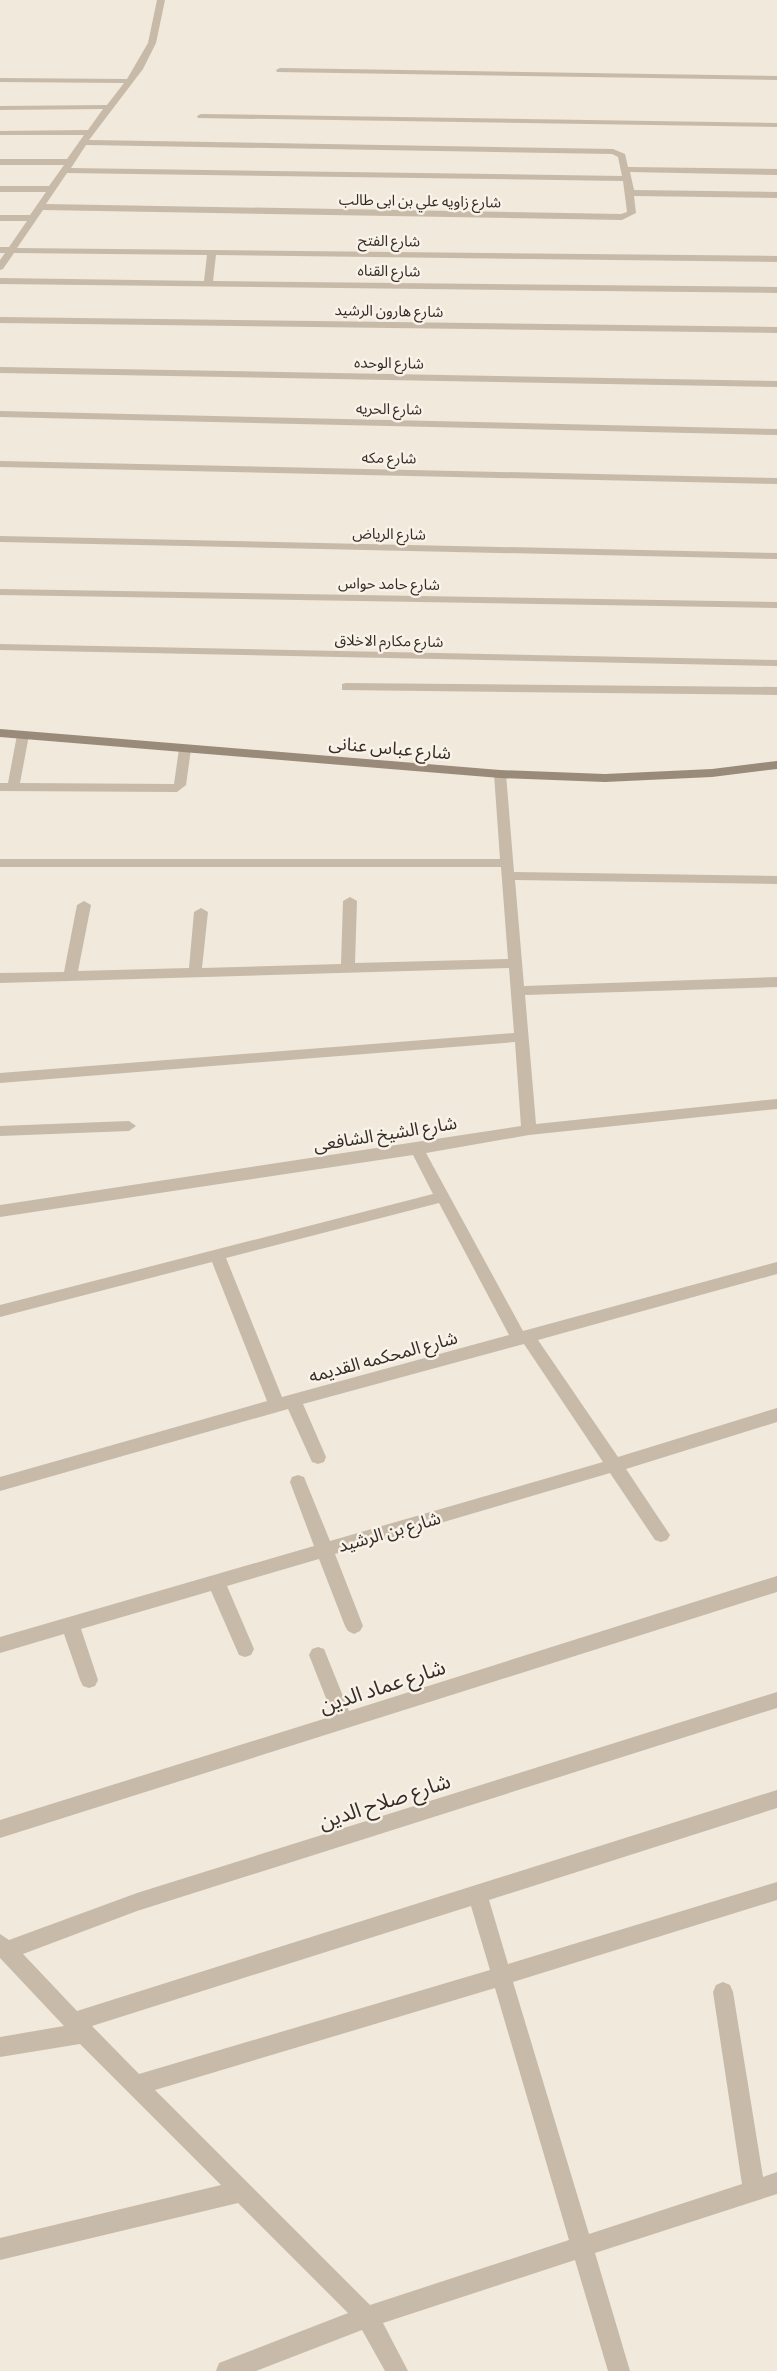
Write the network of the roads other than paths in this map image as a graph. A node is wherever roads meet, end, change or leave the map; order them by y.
1 (161, 0) edge
2 (280, 70) dead end
3 (777, 78) edge
4 (0, 80) edge
5 (130, 81) junction
6 (0, 108) edge
7 (109, 108) junction
8 (201, 116) dead end
9 (777, 125) edge
10 (90, 132) junction
11 (0, 133) edge
12 (84, 142) junction
13 (0, 162) edge
14 (70, 162) junction
15 (624, 169) junction
16 (64, 170) junction
17 (777, 172) edge
18 (627, 179) junction
19 (0, 189) edge
20 (52, 189) junction
21 (630, 194) junction
22 (777, 195) edge
23 (40, 207) junction
24 (0, 218) edge
25 (33, 218) junction
26 (0, 250) edge
27 (12, 250) junction
28 (212, 253) junction
29 (777, 259) edge
30 (0, 267) edge
31 (0, 281) edge
32 (208, 283) junction
33 (777, 290) edge
34 (0, 320) edge
35 (777, 330) edge
36 (0, 370) edge
37 (777, 384) edge
38 (0, 414) edge
39 (777, 432) edge
40 (0, 464) edge
41 (777, 481) edge
42 (0, 539) edge
43 (777, 556) edge
44 (0, 592) edge
45 (777, 605) edge
46 (0, 647) edge
47 (777, 663) edge
48 (346, 687) dead end
49 (777, 691) edge
50 (0, 733) edge
51 (23, 735) junction
52 (186, 748) junction
53 (777, 765) edge
54 (500, 774) junction
55 (7, 787) edge
56 (0, 863) edge
57 (508, 869) junction
58 (777, 880) edge
59 (350, 901) dead end
60 (84, 906) dead end
61 (201, 912) dead end
62 (516, 963) junction
63 (348, 968) junction
64 (195, 972) junction
65 (70, 976) junction
66 (0, 978) edge
67 (777, 982) edge
68 (518, 990) junction
69 (522, 1037) junction
70 (0, 1078) edge
71 (777, 1104) edge
72 (129, 1126) dead end
73 (529, 1130) junction
74 (0, 1131) edge
75 (417, 1149) junction
76 (442, 1197) junction
77 (0, 1211) edge
78 (217, 1254) junction
79 (777, 1269) edge
80 (0, 1311) edge
81 (524, 1338) junction
82 (285, 1403) junction
83 (777, 1415) edge
84 (318, 1457) dead end
85 (615, 1465) junction
86 (298, 1482) dead end
87 (0, 1484) edge
88 (661, 1535) dead end
89 (324, 1550) junction
90 (216, 1581) junction
91 (777, 1584) edge
92 (70, 1624) junction
93 (354, 1626) dead end
94 (0, 1645) edge
95 (245, 1649) dead end
96 (318, 1655) dead end
97 (89, 1680) dead end
98 (777, 1700) edge
99 (344, 1720) junction
100 (777, 1799) edge
101 (0, 1829) edge
102 (777, 1891) edge
103 (477, 1894) junction
104 (3, 1947) edge
105 (502, 1976) junction
106 (723, 1992) dead end
107 (79, 2027) junction
108 (0, 2047) edge
109 (137, 2085) junction
110 (777, 2183) edge
111 (754, 2190) junction
112 (242, 2191) junction
113 (582, 2246) junction
114 (0, 2249) edge
115 (367, 2317) junction
116 (227, 2371) edge
117 (397, 2371) edge
118 (619, 2371) edge

1 - 5 street
2 - 3 street
4 - 5 street
5 - 7 street
6 - 7 street
7 - 10 street
8 - 9 street
10 - 11 street
10 - 12 street
12 - 14 street
12 - 15 street
13 - 14 street
14 - 16 street
15 - 17 street
15 - 18 street
16 - 18 street
16 - 20 street
18 - 21 street
19 - 20 street
20 - 23 street
21 - 22 street
21 - 23 street, شارع زاويه علي بن ابى طالب
23 - 25 street
24 - 25 street
25 - 27 street
26 - 27 street, شارع الفتح
27 - 28 street, شارع الفتح
27 - 30 street
28 - 29 street, شارع الفتح
28 - 32 street
31 - 32 street, شارع القناه
32 - 33 street, شارع القناه
34 - 35 street, شارع هارون الرشيد
36 - 37 street, شارع الوحده
38 - 39 street, شارع الحريه
40 - 41 street, شارع مكه
42 - 43 street, شارع الرياض
44 - 45 street, شارع حامد حواس
46 - 47 street, شارع مكارم الاخلاق
48 - 49 street
50 - 51 street, شارع عباس عنانى
51 - 52 street, شارع عباس عنانى
51 - 55 street
52 - 54 street, شارع عباس عنانى
52 - 55 street
53 - 54 street, شارع عباس عنانى
54 - 57 street
56 - 57 street
57 - 58 street
57 - 62 street
59 - 63 street
60 - 65 street
61 - 64 street
62 - 63 street
62 - 68 street
63 - 64 street
64 - 65 street
65 - 66 street
67 - 68 street
68 - 69 street
69 - 70 street
69 - 73 street
71 - 73 street, شارع الشيخ الشافعى
72 - 74 street
73 - 75 street, شارع الشيخ الشافعى
75 - 76 street
75 - 77 street, شارع الشيخ الشافعى
76 - 78 street
76 - 81 street
78 - 80 street
78 - 82 street
79 - 81 street, شارع المحكمه القديمه
81 - 82 street, شارع المحكمه القديمه
81 - 85 street
82 - 84 street
82 - 87 street, شارع المحكمه القديمه
83 - 85 street, شارع بن الرشيد
85 - 88 street
85 - 89 street, شارع بن الرشيد
86 - 89 street
89 - 90 street, شارع بن الرشيد
89 - 93 street
90 - 92 street, شارع بن الرشيد
90 - 95 street
91 - 99 street, شارع عماد الدين
92 - 94 street, شارع بن الرشيد
92 - 97 street
96 - 99 street
98 - 104 street, شارع صلاح الدين
99 - 101 street, شارع عماد الدين
100 - 103 street
102 - 105 street
103 - 105 street
103 - 107 street
104 - 107 street
105 - 109 street
105 - 113 street
106 - 111 street
107 - 108 street
107 - 109 street
109 - 112 street
110 - 111 street
111 - 113 street
112 - 114 street
112 - 115 street
113 - 115 street
113 - 118 street
115 - 116 street
115 - 117 street

